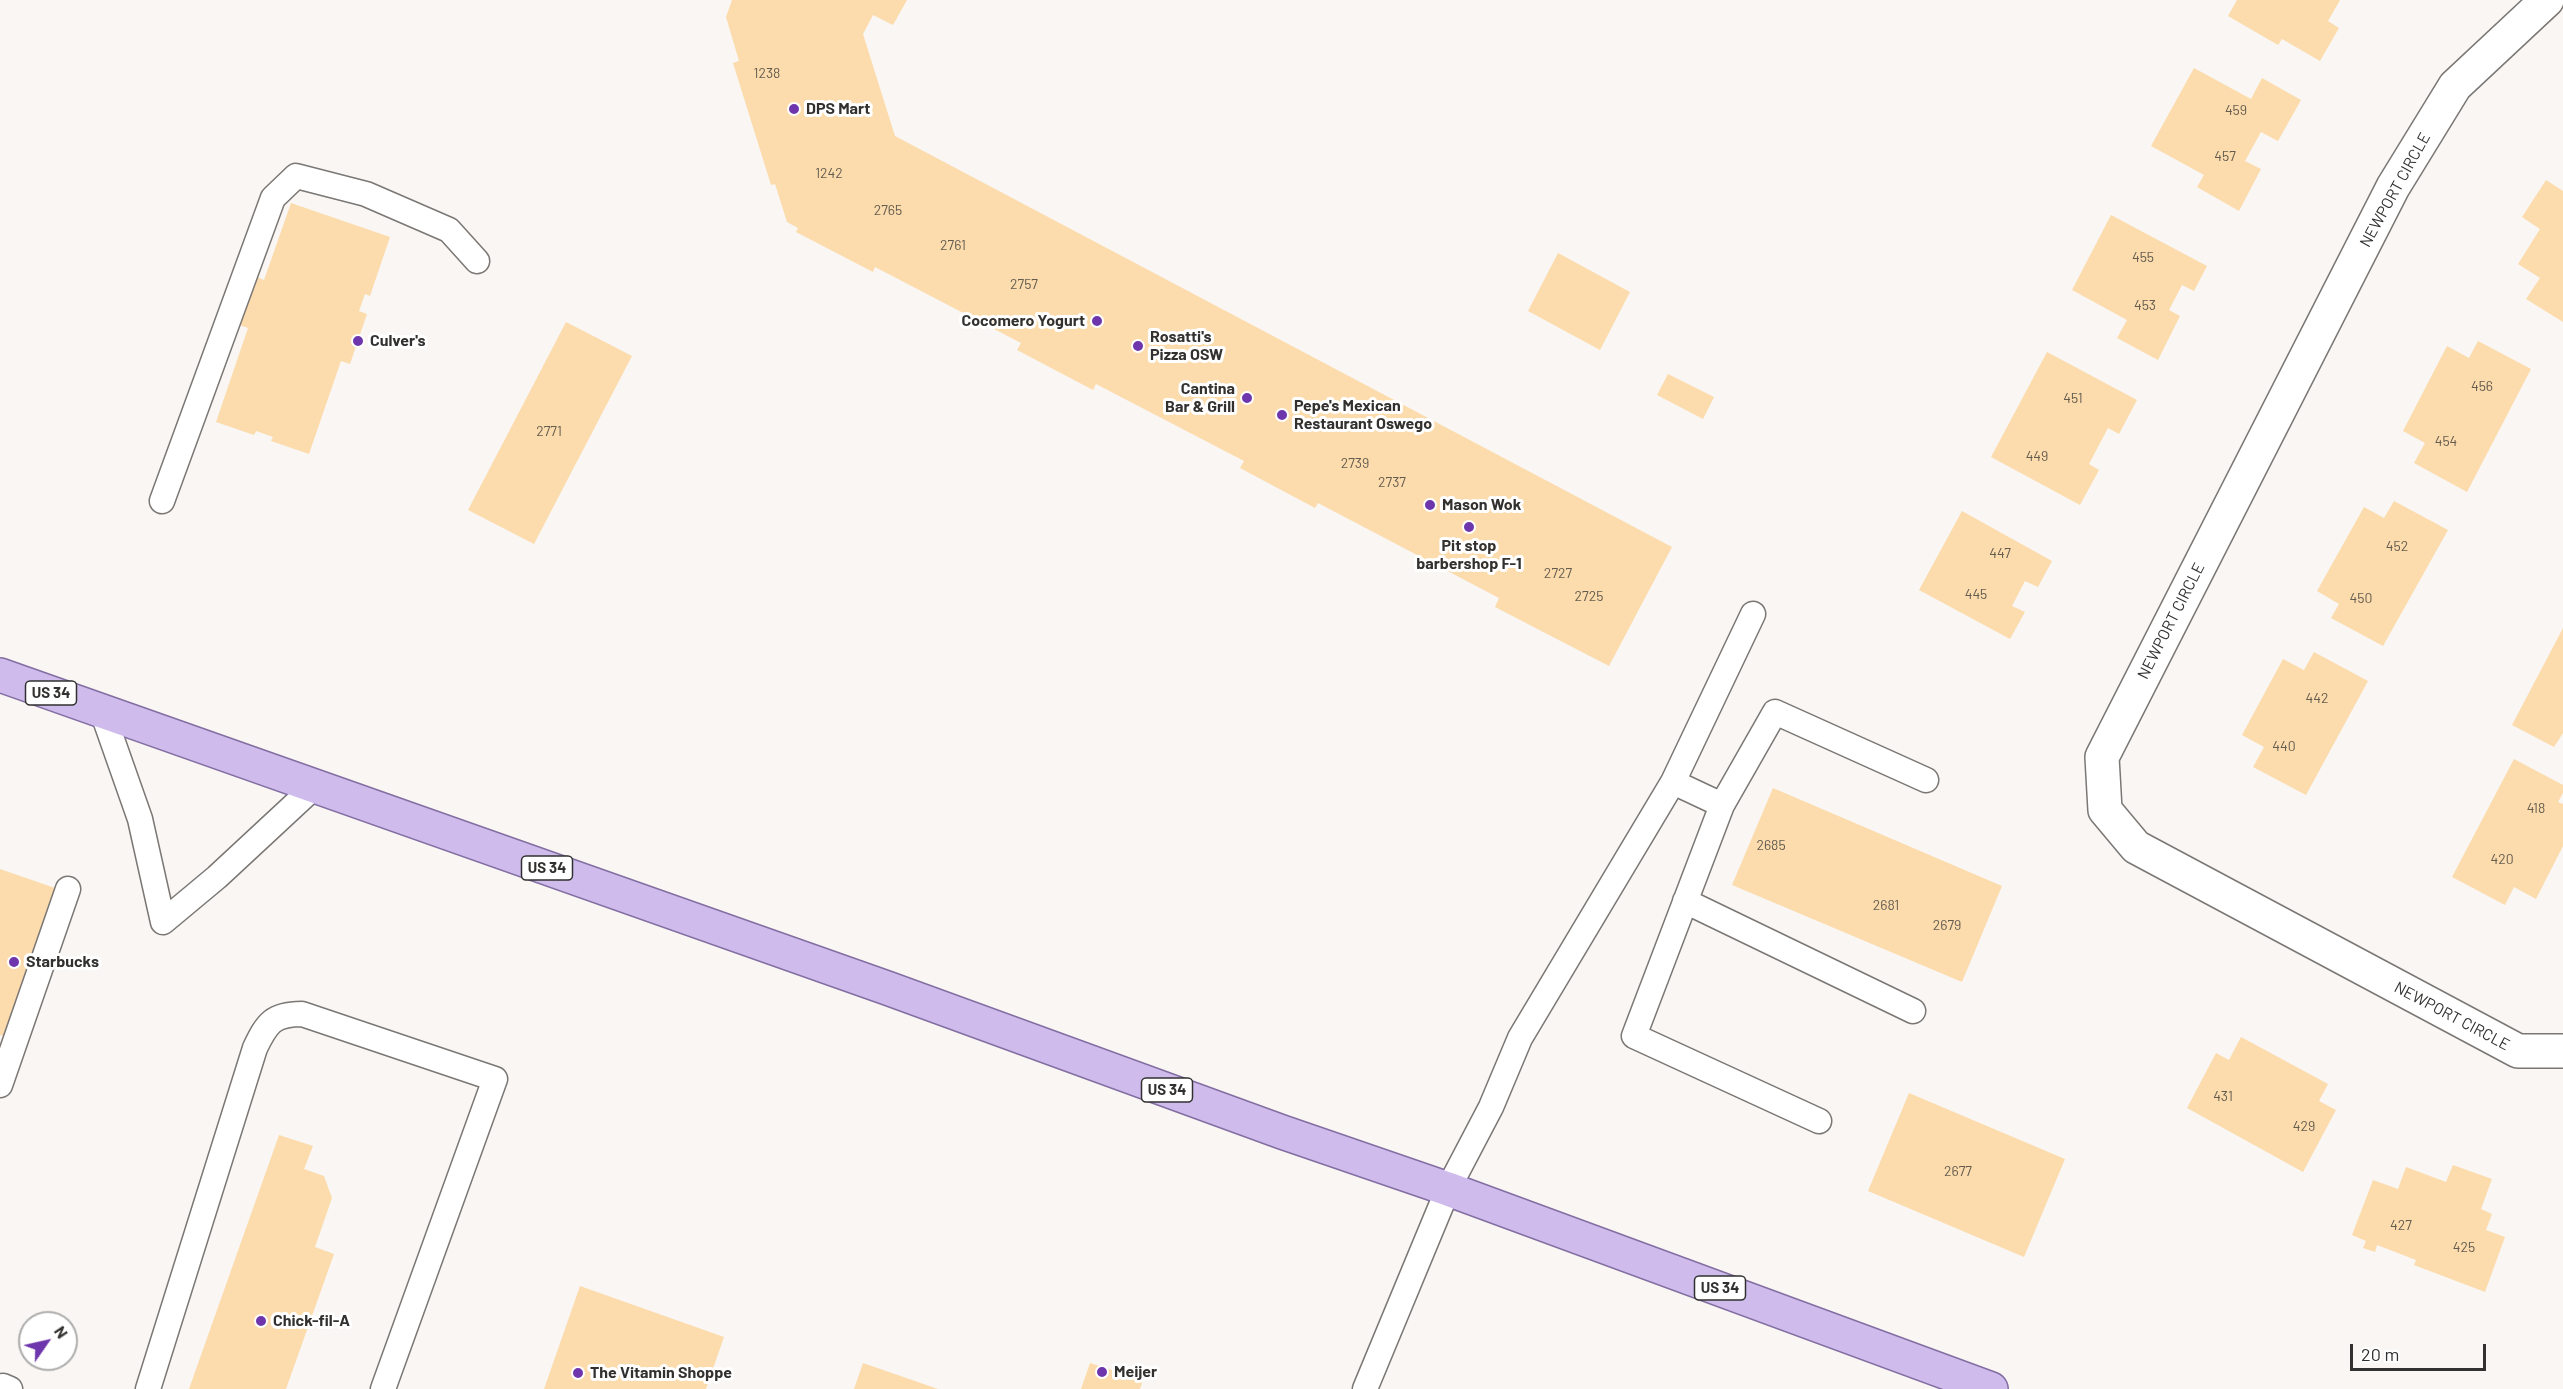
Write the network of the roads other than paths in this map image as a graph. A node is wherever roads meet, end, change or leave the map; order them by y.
1 (2547, 0) edge
2 (477, 261) dead end
3 (162, 501) dead end
4 (1753, 614) dead end
5 (0, 675) edge
6 (102, 711) junction
7 (1926, 780) dead end
8 (1672, 782) junction
9 (315, 786) junction
10 (1722, 805) junction
11 (68, 889) dead end
12 (1686, 902) junction
13 (1913, 1011) dead end
14 (2563, 1051) edge
15 (0, 1085) edge
16 (1819, 1121) dead end
17 (1448, 1189) junction
18 (148, 1389) edge
19 (383, 1389) edge
20 (1365, 1389) edge
21 (1991, 1389) edge

1 - 14 street, NEWPORT CIRCLE
2 - 3 lane
4 - 8 lane
5 - 6 main road, US 34
6 - 9 main road, US 34
6 - 9 lane
7 - 10 lane
8 - 10 lane
8 - 17 lane
9 - 17 main road, US 34
10 - 12 lane
11 - 15 lane
12 - 13 lane
12 - 16 lane
17 - 20 lane
17 - 21 main road, US 34
18 - 19 lane

